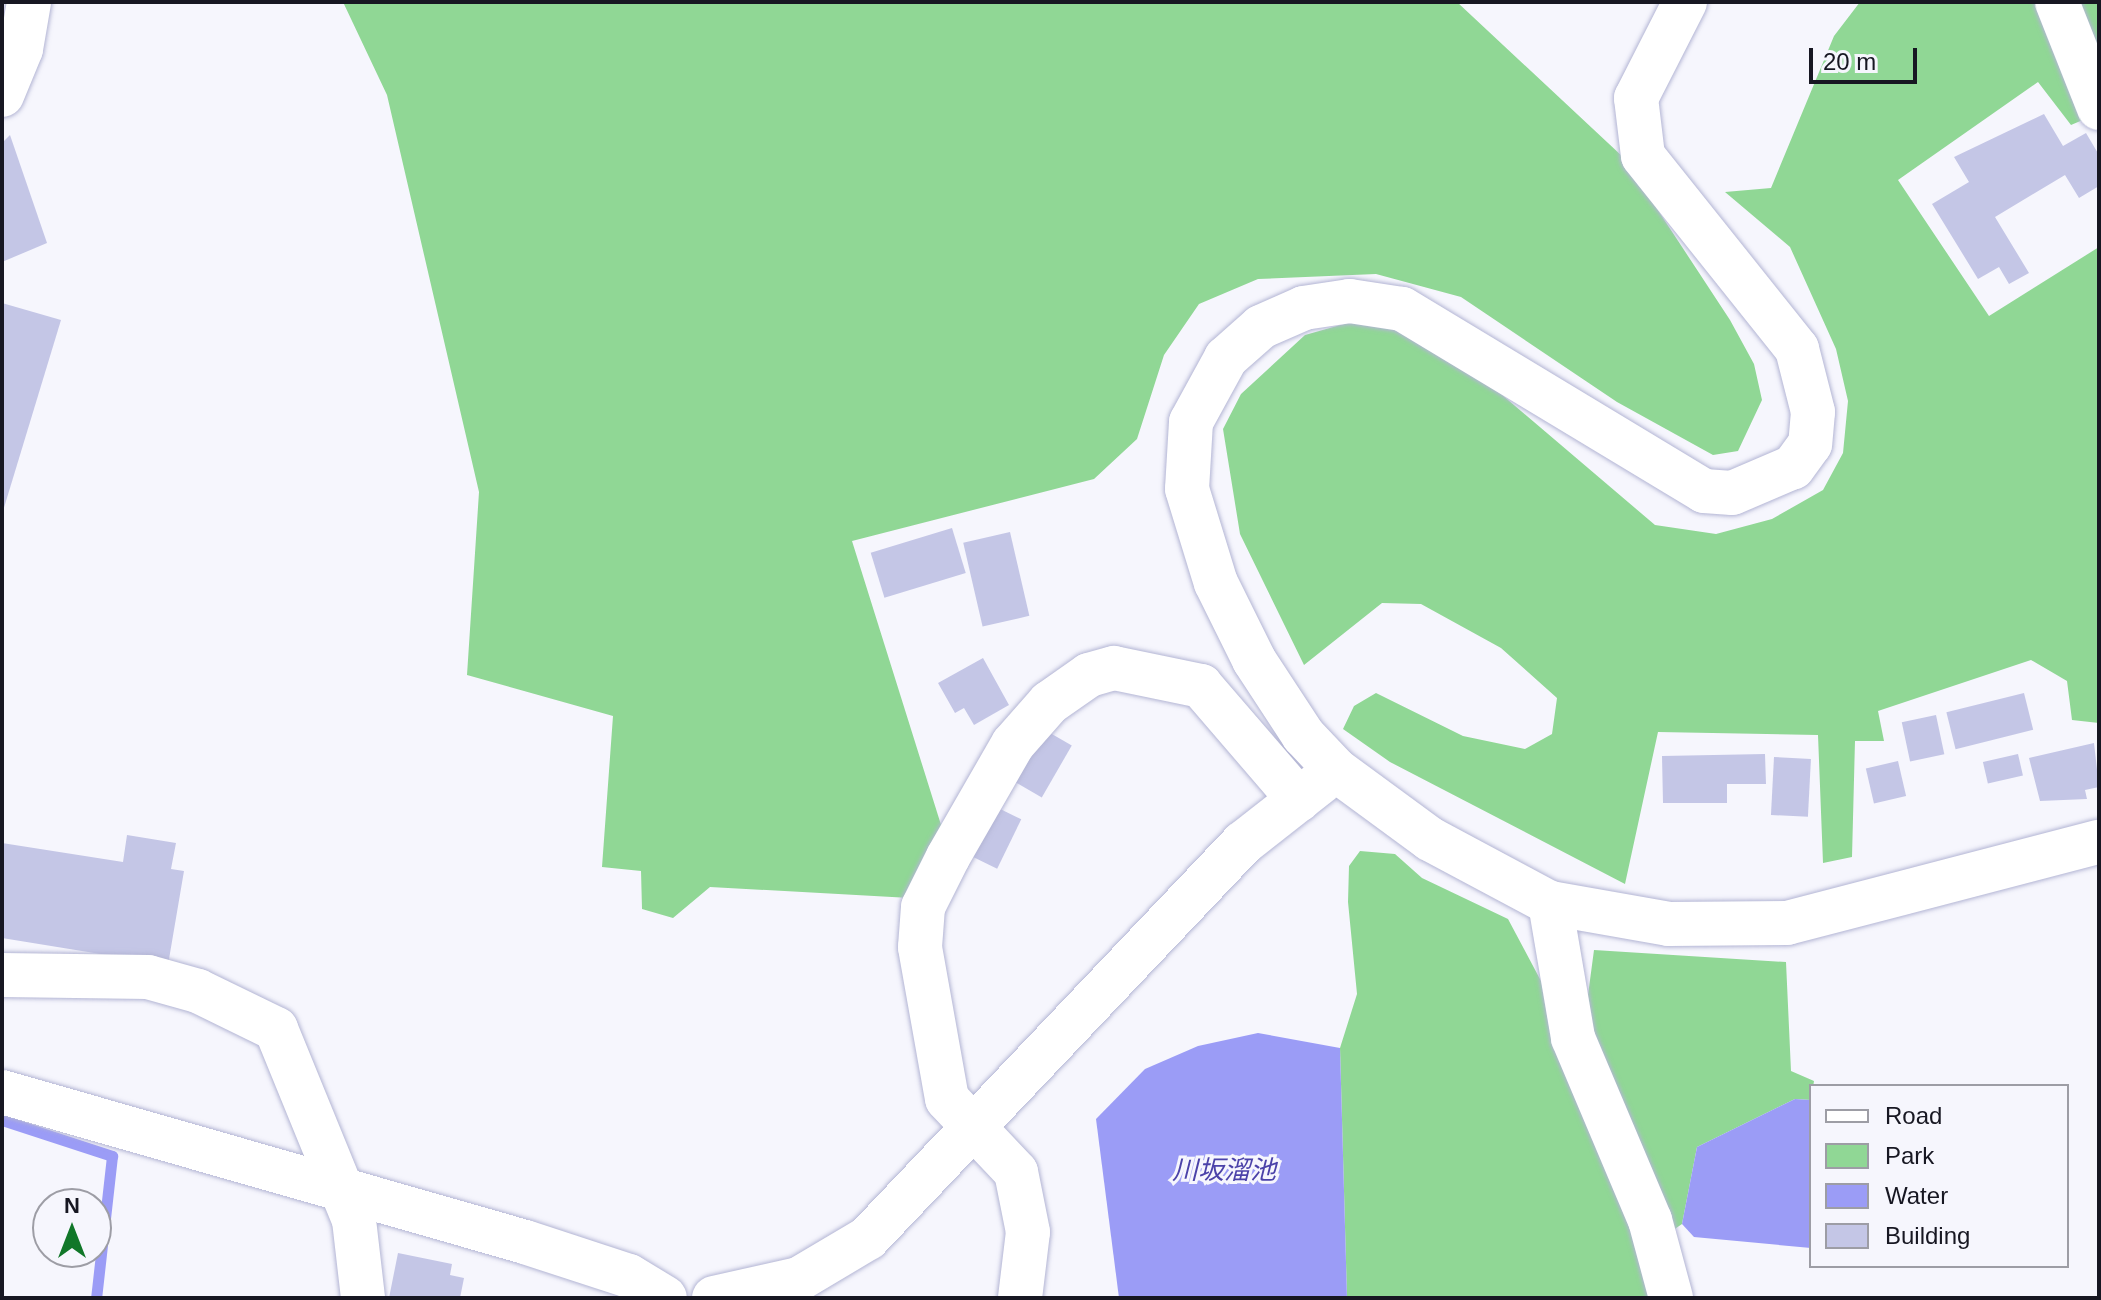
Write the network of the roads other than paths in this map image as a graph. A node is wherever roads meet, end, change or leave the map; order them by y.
1 (29, 2) edge
2 (1685, 2) edge
3 (2057, 2) edge
4 (2, 95) edge
5 (2099, 106) edge
6 (1336, 770) junction
7 (1299, 800) junction
8 (2099, 842) edge
9 (1550, 903) junction
10 (2, 975) edge
11 (2, 1092) edge
12 (972, 1124) junction
13 (344, 1193) junction
14 (363, 1298) edge
15 (665, 1298) edge
16 (714, 1298) edge
17 (1020, 1298) edge
18 (1671, 1298) edge

1 - 4 street
2 - 6 street
3 - 5 street
6 - 7 street
6 - 9 street
7 - 12 street
7 - 12 street
8 - 9 street
9 - 18 street
10 - 13 street
11 - 13 street
12 - 16 street
12 - 17 street
13 - 14 street
13 - 15 street

